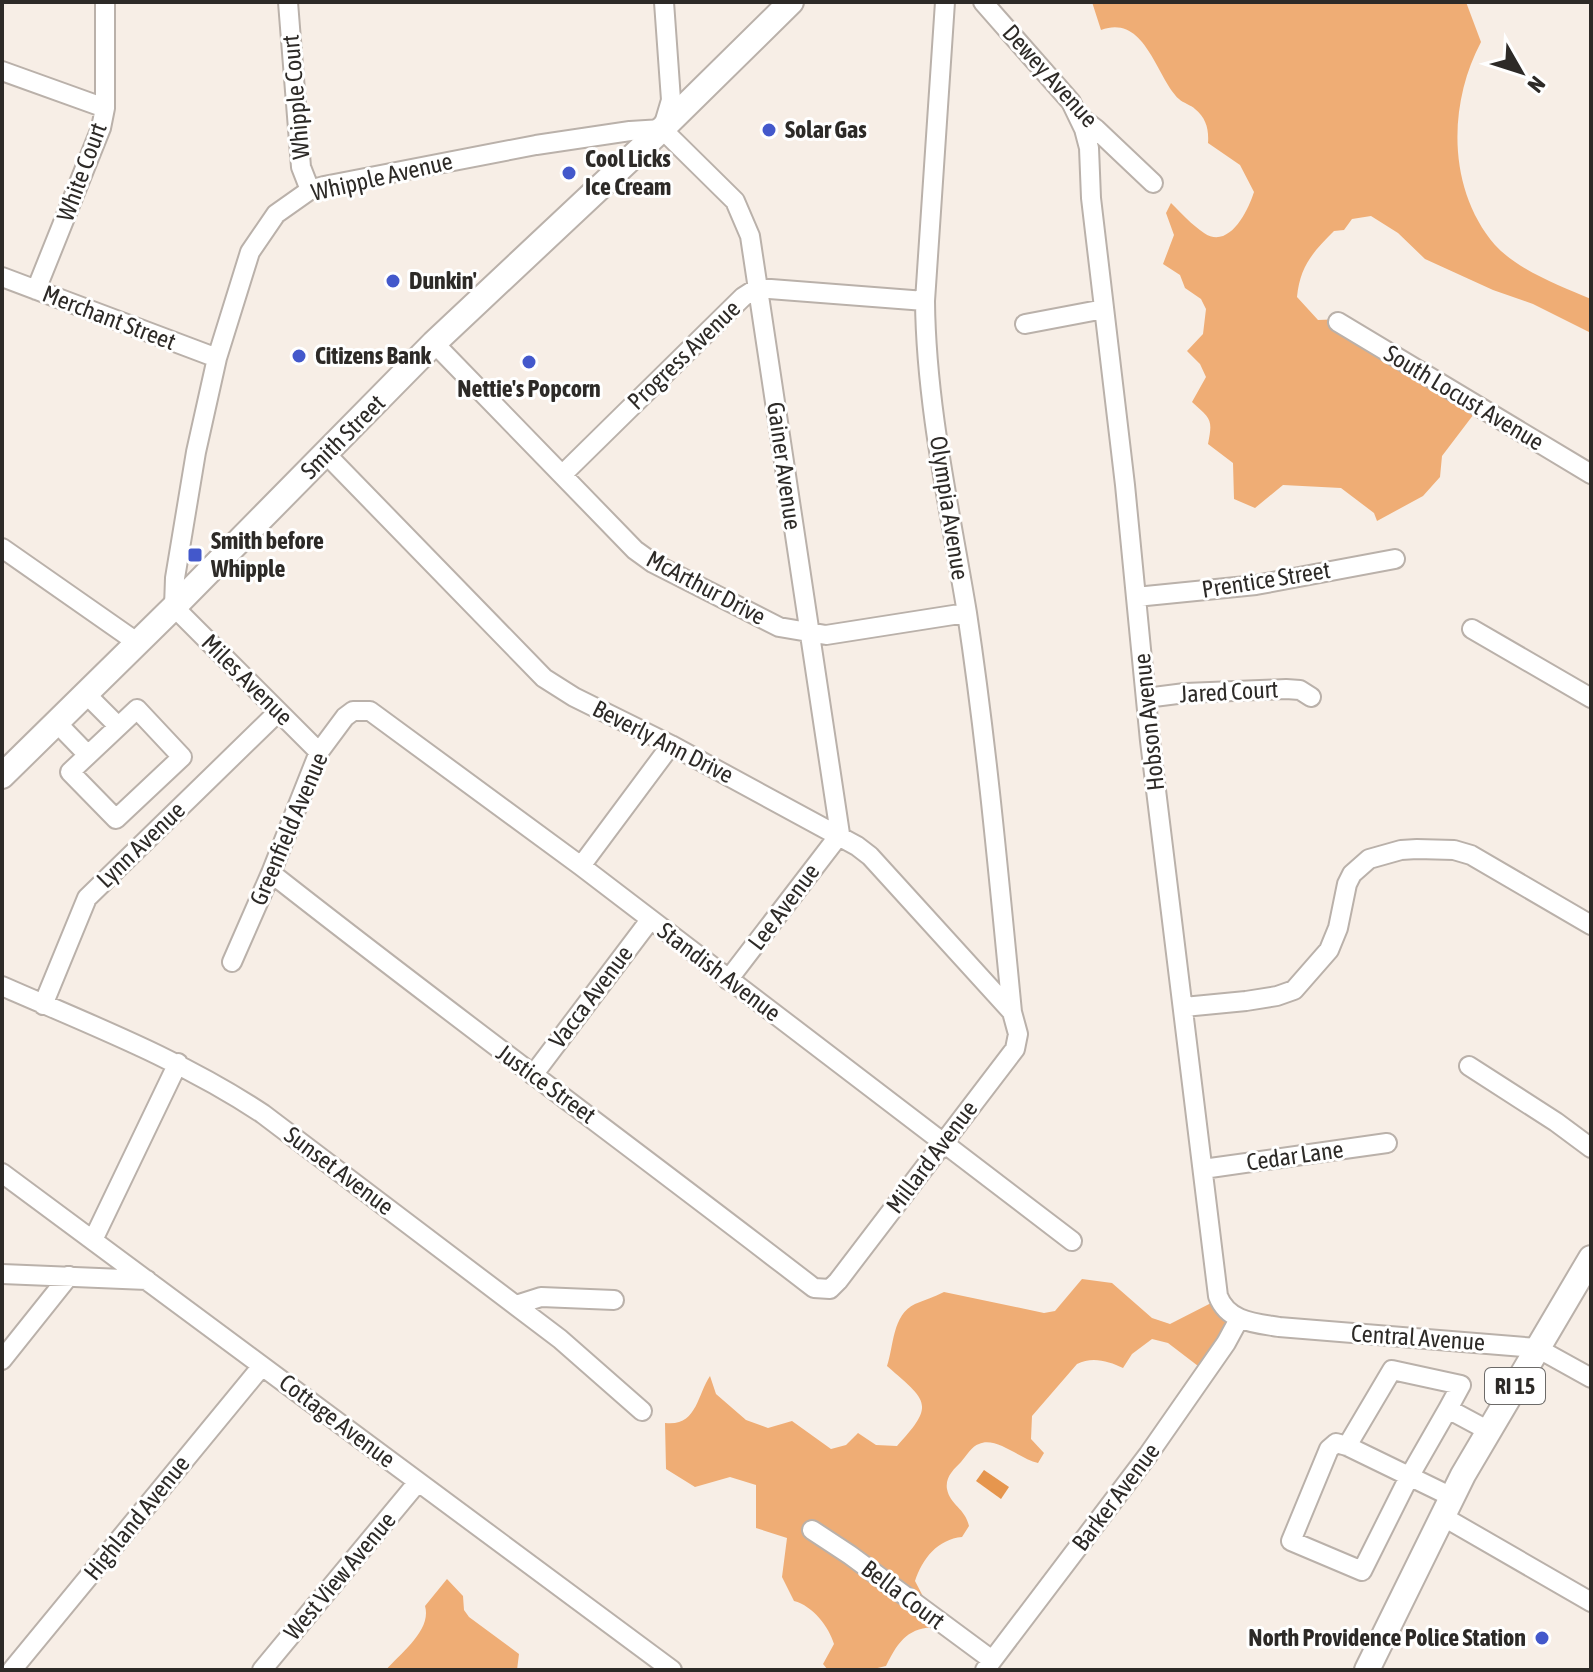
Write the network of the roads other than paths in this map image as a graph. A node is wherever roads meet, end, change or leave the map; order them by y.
1 (105, 2) edge
2 (288, 2) edge
3 (664, 2) edge
4 (791, 2) edge
5 (945, 2) edge
6 (983, 2) edge
7 (2, 71) edge
8 (105, 108) junction
9 (1078, 116) junction
10 (662, 129) junction
11 (1153, 183) dead end
12 (310, 190) junction
13 (2, 277) edge
14 (757, 288) junction
15 (36, 290) junction
16 (925, 301) junction
17 (1104, 309) junction
18 (1338, 322) dead end
19 (1025, 324) dead end
20 (434, 343) junction
21 (217, 358) junction
22 (326, 454) junction
23 (563, 474) junction
24 (1591, 474) edge
25 (2, 548) edge
26 (1395, 559) dead end
27 (1136, 597) junction
28 (174, 607) junction
29 (966, 613) junction
30 (1472, 629) dead end
31 (808, 633) junction
32 (138, 643) junction
33 (86, 694) junction
34 (1311, 697) dead end
35 (1146, 698) junction
36 (1591, 698) edge
37 (361, 710) joint
38 (278, 712) junction
39 (56, 722) junction
40 (118, 726) junction
41 (671, 745) junction
42 (319, 752) junction
43 (88, 755) junction
44 (3, 774) edge
45 (840, 834) junction
46 (581, 866) junction
47 (271, 873) junction
48 (650, 920) junction
49 (1591, 925) edge
50 (232, 962) dead end
51 (728, 980) junction
52 (2, 986) edge
53 (43, 1005) junction
54 (1184, 1007) junction
55 (1012, 1012) junction
56 (178, 1063) junction
57 (1469, 1066) dead end
58 (533, 1075) junction
59 (943, 1142) junction
60 (1387, 1143) dead end
61 (1591, 1148) edge
62 (1203, 1169) junction
63 (2, 1173) edge
64 (93, 1240) junction
65 (1072, 1241) dead end
66 (1591, 1258) edge
67 (2, 1274) edge
68 (69, 1276) junction
69 (147, 1280) junction
70 (822, 1290) joint
71 (614, 1300) dead end
72 (516, 1305) junction
73 (1239, 1319) junction
74 (1537, 1348) junction
75 (2, 1360) edge
76 (262, 1366) junction
77 (1591, 1378) edge
78 (1448, 1409) junction
79 (642, 1411) dead end
80 (1489, 1431) junction
81 (1347, 1446) junction
82 (1409, 1477) junction
83 (418, 1482) junction
84 (1447, 1507) junction
85 (812, 1530) dead end
86 (1591, 1602) edge
87 (989, 1665) edge
88 (12, 1670) edge
89 (262, 1670) edge
90 (672, 1670) edge
91 (1367, 1670) edge

1 - 8 street, White Court
2 - 12 street, Whipple Court
3 - 10 street
4 - 10 main road, Smith Street
5 - 16 street, Olympia Avenue
6 - 9 street, Dewey Avenue
7 - 8 street
8 - 15 street, White Court
9 - 11 street, Dewey Avenue
9 - 17 street, Hobson Avenue
10 - 12 street, Whipple Avenue
10 - 14 street, Gainer Avenue
10 - 20 main road, Smith Street
12 - 21 street, Whipple Avenue
13 - 15 street, Merchant Street
14 - 16 street, Progress Avenue
14 - 23 street, Progress Avenue
14 - 31 street, Gainer Avenue
15 - 21 street, Merchant Street
16 - 29 street, Olympia Avenue
17 - 19 street
17 - 27 street, Hobson Avenue
18 - 24 street, South Locust Avenue
20 - 22 main road, Smith Street
20 - 23 street, McArthur Drive
21 - 28 street, Whipple Avenue
22 - 28 main road, Smith Street
22 - 41 street, Beverly Ann Drive
23 - 31 street, McArthur Drive
25 - 32 street
26 - 27 street, Prentice Street
27 - 35 street, Hobson Avenue
28 - 32 main road, Smith Street
28 - 38 street, Miles Avenue
29 - 31 street, McArthur Drive
29 - 55 street, Olympia Avenue
30 - 36 street
31 - 45 street, Gainer Avenue
32 - 33 main road, Smith Street
33 - 39 main road, Smith Street
33 - 40 street
34 - 35 street, Jared Court
35 - 54 street, Hobson Avenue
37 - 42 street, Greenfield Avenue
37 - 46 street, Standish Avenue
38 - 42 street, Miles Avenue
38 - 53 street, Lynn Avenue
39 - 43 street
39 - 44 main road, Smith Street
40 - 43 street
40 - 43 street
41 - 45 street, Beverly Ann Drive
41 - 46 street
42 - 47 street, Greenfield Avenue
45 - 51 street, Lee Avenue
45 - 55 street, Beverly Ann Drive
46 - 48 street, Standish Avenue
47 - 50 street, Greenfield Avenue
47 - 58 street, Justice Street
48 - 51 street, Standish Avenue
48 - 58 street, Vacca Avenue
49 - 54 street
51 - 59 street, Standish Avenue
52 - 53 street, Sunset Avenue
53 - 56 street, Sunset Avenue
54 - 62 street, Hobson Avenue
55 - 59 street, Millard Avenue
56 - 64 street
56 - 72 street, Sunset Avenue
57 - 61 street
58 - 70 street, Justice Street
59 - 65 street, Standish Avenue
59 - 70 street, Millard Avenue
60 - 62 street, Cedar Lane
62 - 73 street, Hobson Avenue
63 - 64 street, Cottage Avenue
64 - 69 street, Cottage Avenue
66 - 74 main road, RI 15
67 - 68 street
68 - 69 street
68 - 75 street
69 - 76 street, Cottage Avenue
71 - 72 street
72 - 79 street, Sunset Avenue
73 - 74 street, Central Avenue
73 - 87 street, Barker Avenue
74 - 77 street, Central Avenue
74 - 80 main road, RI 15
76 - 83 street, Cottage Avenue
76 - 88 street, Highland Avenue
78 - 80 street
78 - 81 street
78 - 82 street
80 - 84 main road, RI 15
81 - 82 street
81 - 82 street
82 - 84 street
83 - 89 street, West View Avenue
83 - 90 street, Cottage Avenue
84 - 86 street
84 - 91 main road, RI 15
85 - 87 street, Bella Court

